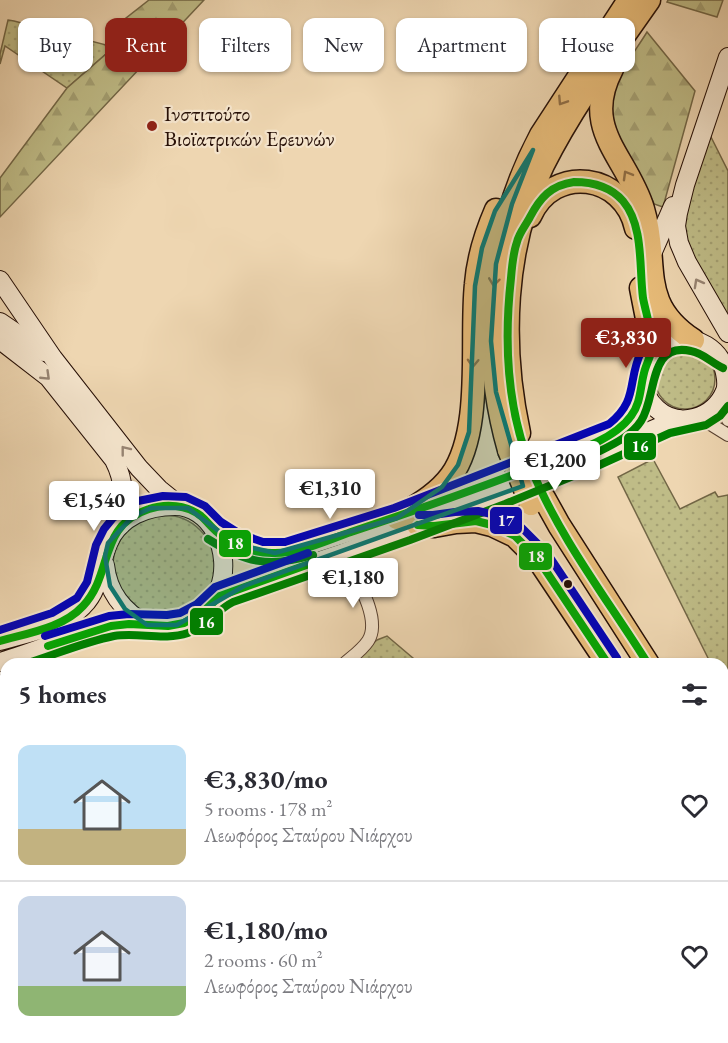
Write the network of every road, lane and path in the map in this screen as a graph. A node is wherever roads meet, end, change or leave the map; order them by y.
1 (629, 0) edge
2 (649, 0) edge
3 (635, 20) edge
4 (728, 57) edge
5 (601, 72) edge
6 (611, 72) edge
7 (533, 150) junction
8 (683, 193) junction
9 (518, 238) junction
10 (651, 256) junction
11 (1, 283) edge
12 (0, 322) edge
13 (728, 333) edge
14 (0, 340) edge
15 (693, 340) junction
16 (650, 357) junction
17 (722, 357) edge
18 (53, 358) junction
19 (643, 389) junction
20 (727, 389) edge
21 (699, 417) junction
22 (678, 419) junction
23 (728, 420) edge
24 (728, 435) edge
25 (516, 447) junction
26 (537, 501) junction
27 (180, 506) junction
28 (397, 518) junction
29 (418, 525) junction
30 (120, 526) junction
31 (214, 530) junction
32 (343, 553) junction
33 (105, 556) junction
34 (214, 600) junction
35 (147, 625) junction
36 (0, 641) edge
37 (19, 658) edge
38 (350, 658) edge
39 (604, 658) edge
40 (627, 658) edge
41 (644, 658) edge

1 -> 7 highway
2 - 3 highway
4 - 8 main road
5 - 9 highway
10 -> 6 highway
7 -> 25 highway
7 -> 28 highway
8 - 10 main road
13 -> 8 main road
9 - 16 highway
9 - 25 highway
10 - 15 highway
11 - 18 main road
12 - 18 main road
14 -> 30 main road
15 - 16 main road
15 - 17 main road
16 - 19 main road
17 - 20 main road
27 -> 18 main road
19 - 22 main road
19 - 28 main road
20 - 21 main road
20 - 23 street
21 - 22 main road
21 - 24 street
22 - 29 main road
25 - 26 highway
26 - 40 highway
26 - 41 highway
27 - 30 main road
27 - 31 main road
28 - 31 main road
29 - 32 main road
29 - 39 highway
30 - 33 main road
31 - 34 main road
32 - 34 main road
32 - 38 street
33 - 35 main road
33 - 36 main road
34 - 35 main road
35 - 37 main road

